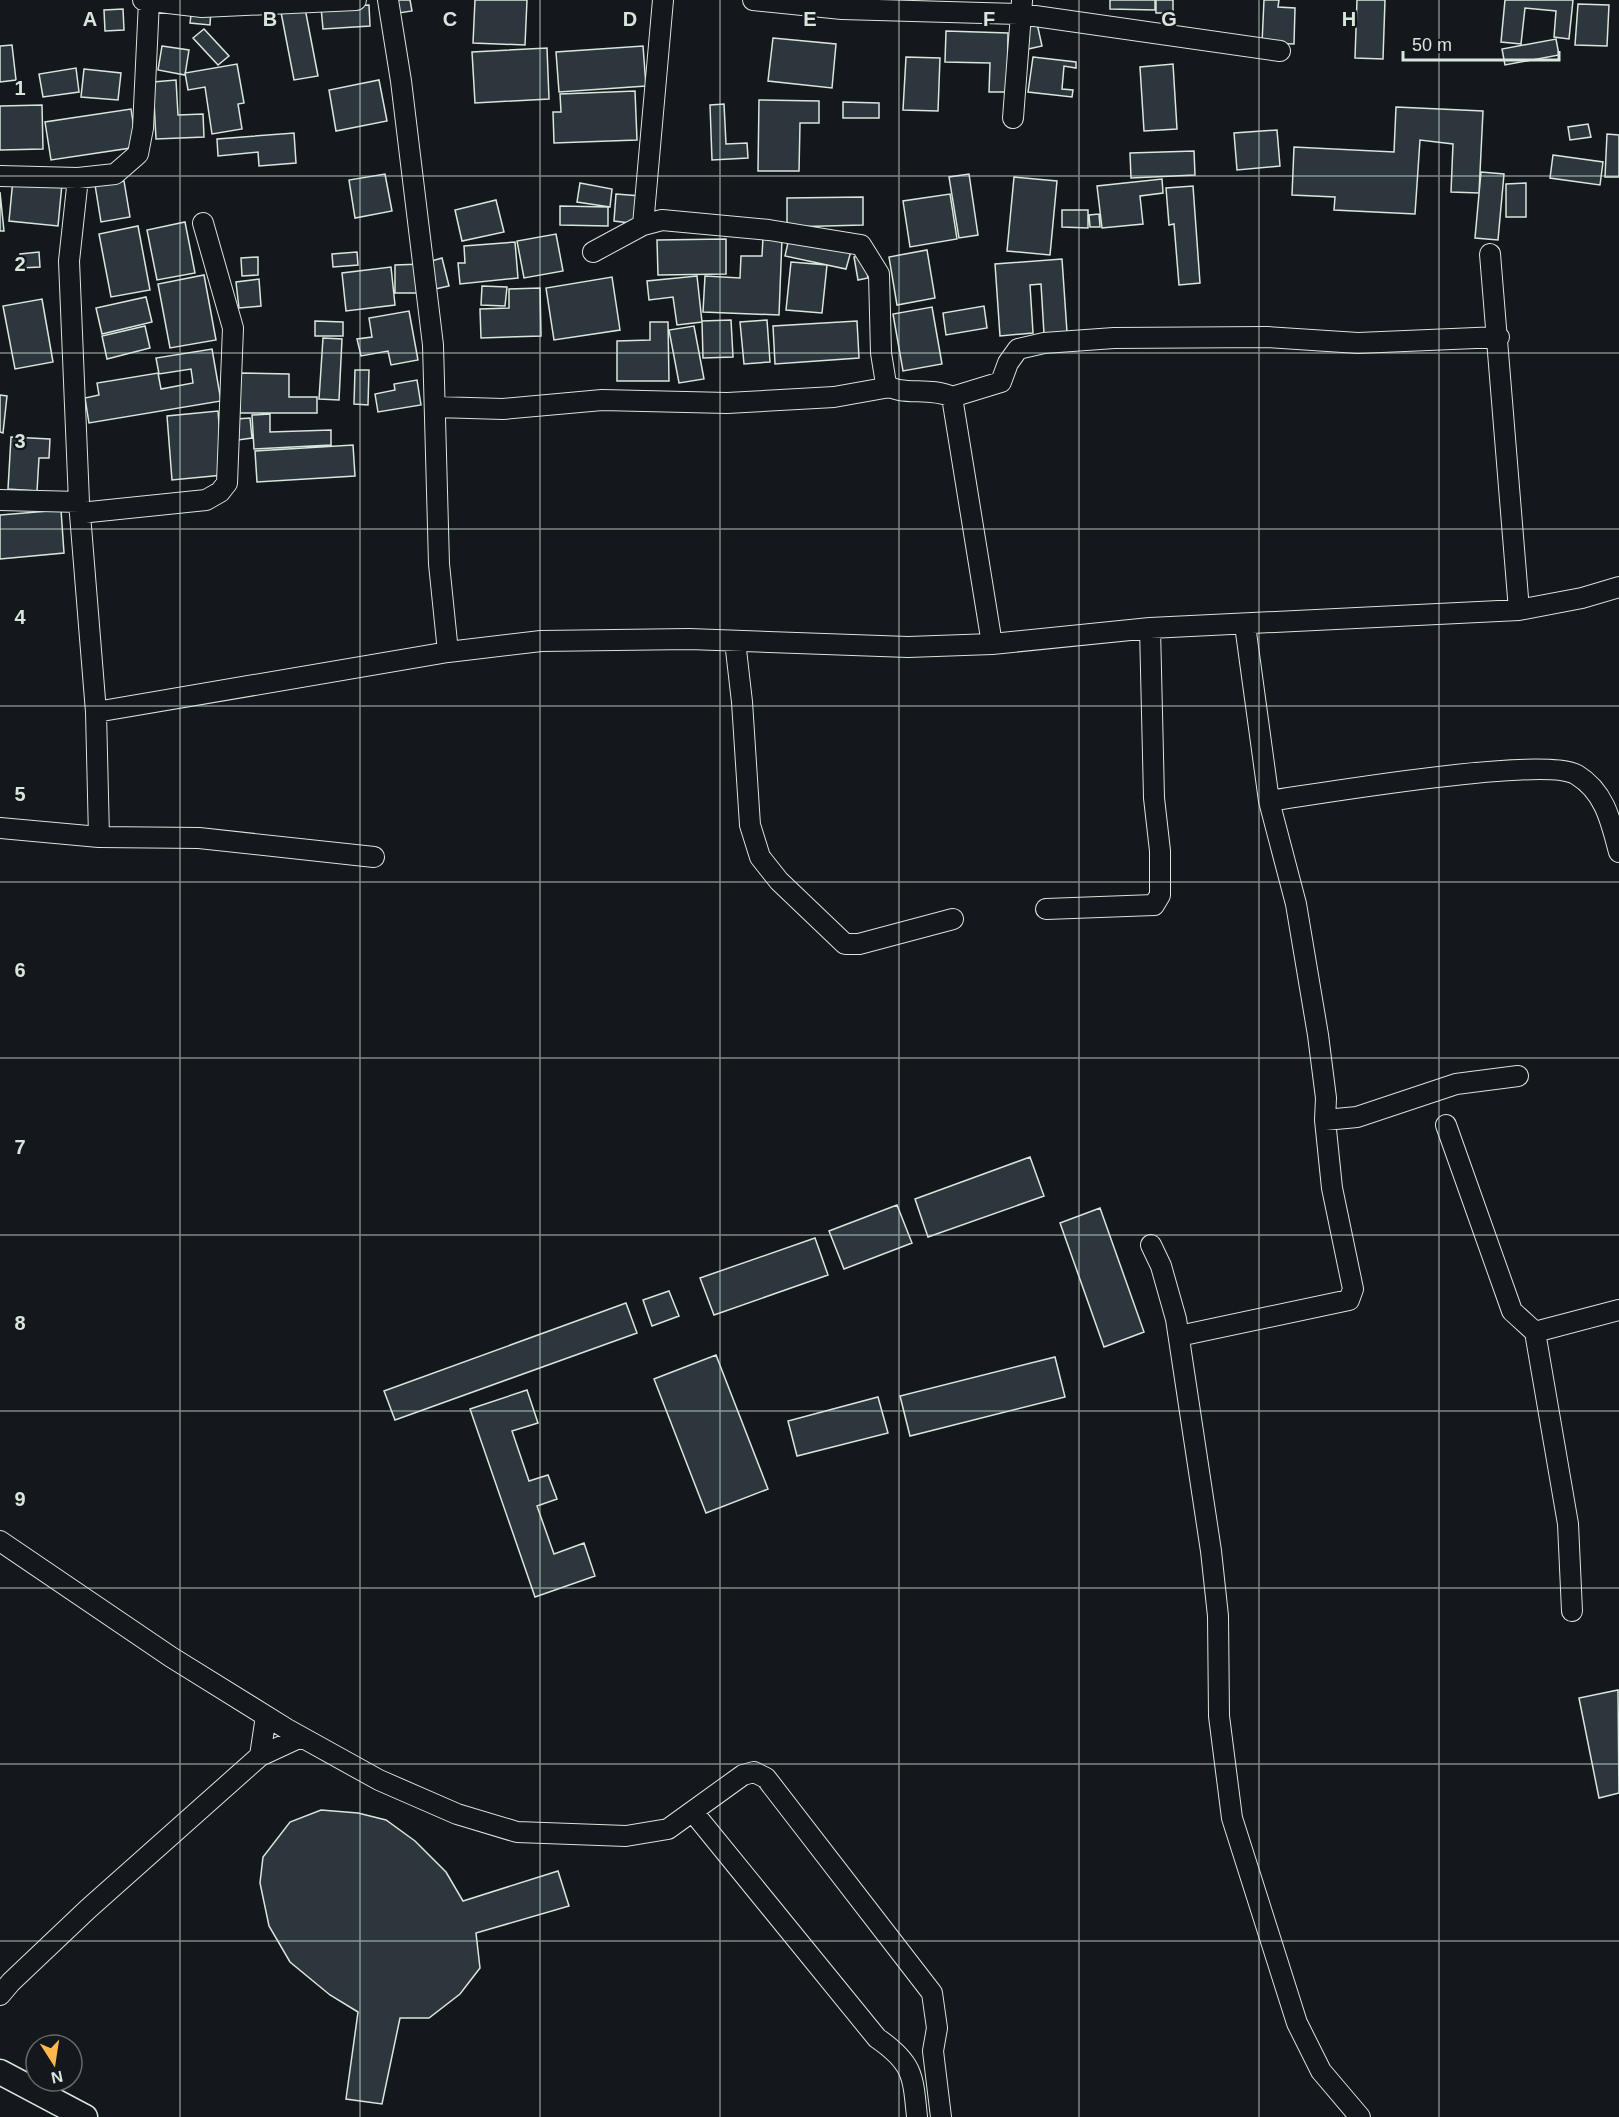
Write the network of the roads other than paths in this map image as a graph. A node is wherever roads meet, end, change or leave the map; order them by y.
1 (146, 0) edge
2 (356, 0) edge
3 (388, 0) edge
4 (663, 0) edge
5 (753, 0) edge
6 (1021, 7) edge
7 (1280, 51) dead end
8 (1013, 118) dead end
9 (0, 176) edge
10 (78, 178) junction
11 (203, 224) dead end
12 (643, 225) junction
13 (593, 252) dead end
14 (1490, 254) dead end
15 (1498, 337) junction
16 (890, 387) junction
17 (952, 397) junction
18 (436, 407) junction
19 (0, 500) edge
20 (80, 507) junction
21 (1619, 587) edge
22 (1519, 610) junction
23 (1245, 625) junction
24 (1150, 628) junction
25 (735, 641) junction
26 (992, 644) junction
27 (448, 652) junction
28 (96, 712) junction
29 (1269, 801) junction
30 (0, 828) edge
31 (99, 837) junction
32 (1619, 852) edge
33 (374, 856) dead end
34 (1046, 909) dead end
35 (953, 919) dead end
36 (1518, 1076) dead end
37 (1325, 1120) junction
38 (1446, 1125) dead end
39 (1151, 1245) dead end
40 (1619, 1310) edge
41 (1534, 1332) junction
42 (1179, 1336) junction
43 (0, 1541) edge
44 (1572, 1611) dead end
45 (266, 1716) junction
46 (301, 1737) junction
47 (260, 1756) junction
48 (693, 1812) junction
49 (0, 1995) edge
50 (0, 2072) edge
51 (85, 2117) edge
52 (917, 2117) edge
53 (941, 2117) edge
54 (1360, 2117) edge

1 - 2 street
1 - 10 street
3 - 18 street
4 - 12 street
5 - 6 street
6 - 7 street
6 - 8 street
9 - 10 street
10 - 20 street
11 - 20 street
12 - 13 street
12 - 16 street
14 - 15 street
15 - 17 street
15 - 22 street
16 - 17 street
16 - 18 street
17 - 26 street
18 - 27 street
19 - 20 street
20 - 28 street
21 - 22 street
22 - 23 street
23 - 24 street
23 - 29 street
24 - 26 street
24 - 34 street
25 - 26 street
25 - 27 street
25 - 35 street
27 - 28 street
28 - 31 street
29 - 32 street
29 - 37 street
30 - 31 street
31 - 33 street
36 - 37 street
37 - 42 street
38 - 41 street
39 - 42 street
40 - 41 street
41 - 44 street
42 - 54 street
43 - 45 street
45 - 46 street
45 - 47 street
46 - 47 street
46 - 48 street
47 - 49 street
48 - 52 street
48 - 53 street
50 - 51 street

